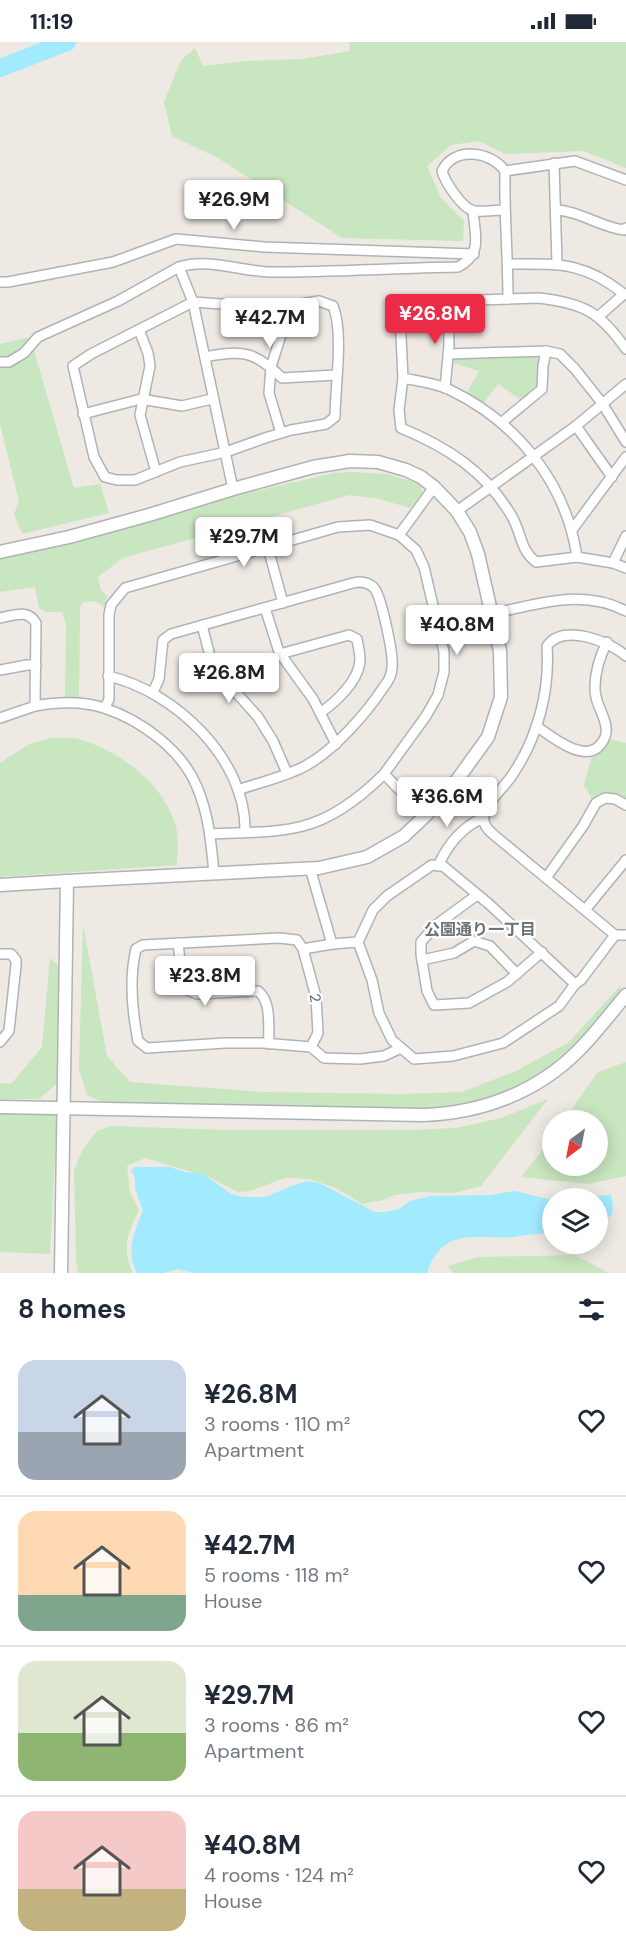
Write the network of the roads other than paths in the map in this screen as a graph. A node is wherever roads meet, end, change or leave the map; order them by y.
1 (554, 163) junction
2 (505, 171) junction
3 (626, 180) edge
4 (504, 210) junction
5 (556, 210) junction
6 (473, 211) junction
7 (626, 228) edge
8 (474, 254) junction
9 (557, 263) junction
10 (508, 264) junction
11 (179, 267) junction
12 (0, 282) edge
13 (625, 293) edge
14 (508, 299) junction
15 (193, 302) junction
16 (448, 302) junction
17 (276, 308) junction
18 (599, 316) junction
19 (139, 330) junction
20 (626, 349) edge
21 (546, 351) junction
22 (448, 354) junction
23 (205, 357) junction
24 (0, 362) edge
25 (271, 367) junction
26 (336, 375) junction
27 (403, 378) junction
28 (626, 384) edge
29 (445, 388) junction
30 (212, 399) junction
31 (144, 400) junction
32 (602, 403) junction
33 (83, 414) junction
34 (501, 423) junction
35 (576, 426) junction
36 (280, 433) junction
37 (626, 442) edge
38 (226, 452) junction
39 (534, 455) junction
40 (626, 457) edge
41 (156, 471) junction
42 (612, 477) junction
43 (434, 486) junction
44 (491, 488) junction
45 (233, 489) junction
46 (457, 511) junction
47 (572, 530) junction
48 (399, 535) junction
49 (626, 536) edge
50 (268, 548) junction
51 (0, 552) edge
52 (577, 557) junction
53 (613, 563) junction
54 (626, 568) edge
55 (283, 603) junction
56 (265, 608) junction
57 (626, 611) edge
58 (491, 614) junction
59 (0, 618) edge
60 (202, 625) junction
61 (607, 642) junction
62 (280, 654) junction
63 (626, 656) edge
64 (36, 665) junction
65 (0, 670) edge
66 (108, 676) junction
67 (153, 692) junction
68 (35, 706) junction
69 (105, 708) junction
70 (320, 713) junction
71 (0, 718) edge
72 (536, 726) junction
73 (336, 744) junction
74 (287, 773) junction
75 (384, 774) junction
76 (238, 790) junction
77 (626, 805) edge
78 (425, 816) junction
79 (483, 818) junction
80 (245, 832) junction
81 (210, 834) junction
82 (626, 860) edge
83 (438, 866) junction
84 (310, 868) junction
85 (214, 873) junction
86 (546, 879) junction
87 (67, 881) junction
88 (0, 885) edge
89 (477, 895) junction
90 (585, 910) junction
91 (615, 935) junction
92 (626, 936) edge
93 (358, 942) junction
94 (178, 943) junction
95 (332, 944) junction
96 (303, 949) junction
97 (542, 952) junction
98 (0, 954) edge
99 (422, 960) junction
100 (517, 974) junction
101 (575, 984) junction
102 (626, 995) edge
103 (0, 1042) edge
104 (269, 1044) junction
105 (311, 1047) junction
106 (401, 1048) junction
107 (0, 1107) edge
108 (64, 1108) junction
109 (61, 1273) edge

1 - 2 street
1 - 3 street
1 - 5 street
2 - 4 street
2 - 6 street
4 - 6 street
4 - 10 street
5 - 7 street
5 - 9 street
6 - 8 street
8 - 11 street
8 - 12 street
9 - 10 street
9 - 13 street
10 - 14 street
11 - 15 street
11 - 24 street
13 - 18 street
14 - 16 street
14 - 18 street
15 - 17 street
15 - 19 street
15 - 23 street
16 - 22 street
16 - 27 street
17 - 25 street
17 - 26 street
18 - 20 street
19 - 31 street
19 - 33 street
21 - 22 street
21 - 32 street
21 - 34 street
22 - 29 street
23 - 25 street
23 - 30 street
25 - 26 street
25 - 36 street
26 - 36 street
27 - 29 street
27 - 44 street
28 - 32 street
29 - 34 street
30 - 31 street
30 - 38 street
31 - 33 street
31 - 41 street
32 - 35 street
32 - 37 street
33 - 41 street
34 - 39 street
35 - 39 street
35 - 42 street
36 - 38 street
38 - 41 street
38 - 45 street
39 - 44 street
39 - 47 street
40 - 42 street
42 - 47 street
43 - 45 street
43 - 46 street
43 - 48 street
44 - 46 street
44 - 52 street
45 - 51 street
46 - 58 street
47 - 52 street
48 - 50 street
48 - 75 street
49 - 53 street
50 - 55 street
50 - 66 street
52 - 53 street
53 - 54 street
55 - 56 street
55 - 73 street
56 - 60 street
56 - 62 street
57 - 58 street
58 - 78 street
59 - 64 street
60 - 67 street
60 - 74 street
61 - 63 street
61 - 72 street
61 - 72 street
62 - 70 street
62 - 70 street
64 - 65 street
64 - 68 street
66 - 67 street
66 - 69 street
67 - 76 street
68 - 69 street
68 - 71 street
69 - 81 street
70 - 73 street
72 - 79 street
73 - 74 street
74 - 76 street
75 - 78 street
75 - 80 street
76 - 80 street
77 - 86 street
78 - 84 street
79 - 83 street
79 - 86 street
80 - 81 street
81 - 85 street
82 - 90 street
83 - 89 street
83 - 93 street
84 - 85 street
84 - 95 street
85 - 87 street
86 - 90 street
87 - 88 street
87 - 108 street
89 - 97 street
89 - 99 street
90 - 91 street
91 - 92 street
91 - 101 street
93 - 95 street
93 - 106 street
94 - 96 street
94 - 104 street
94 - 104 street
95 - 96 street
96 - 105 street, 2
97 - 100 street
97 - 101 street
98 - 103 street
99 - 100 street
99 - 100 street
101 - 106 street
102 - 108 street
104 - 105 street
105 - 106 street
107 - 108 street
108 - 109 street

